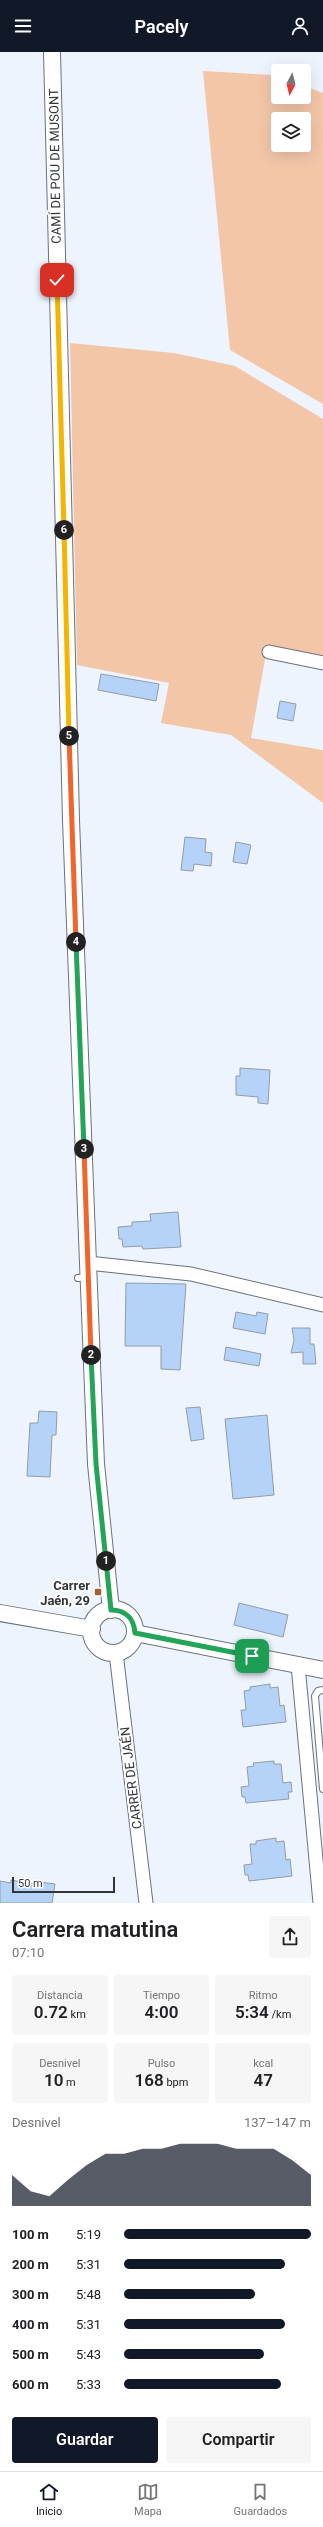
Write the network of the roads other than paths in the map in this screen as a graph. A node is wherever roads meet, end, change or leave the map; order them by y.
1 (52, 52) edge
2 (269, 652) dead end
3 (323, 663) edge
4 (84, 1273) junction
5 (323, 1305) edge
6 (111, 1610) junction
7 (0, 1613) edge
8 (92, 1629) junction
9 (135, 1633) junction
10 (116, 1653) junction
11 (298, 1666) junction
12 (323, 1670) edge
13 (323, 1690) edge
14 (323, 1789) edge
15 (321, 1902) edge
16 (146, 1903) edge

1 - 4 street, CAMÍ DE POU DE MUSONT
2 - 3 street
4 - 5 street
4 - 6 street
6 - 8 street
6 - 9 street
7 - 8 street
8 - 10 street
9 - 10 street
9 - 11 street
10 - 16 street, CARRER DE JAÉN
11 - 12 street
11 - 15 street
13 - 14 lane

